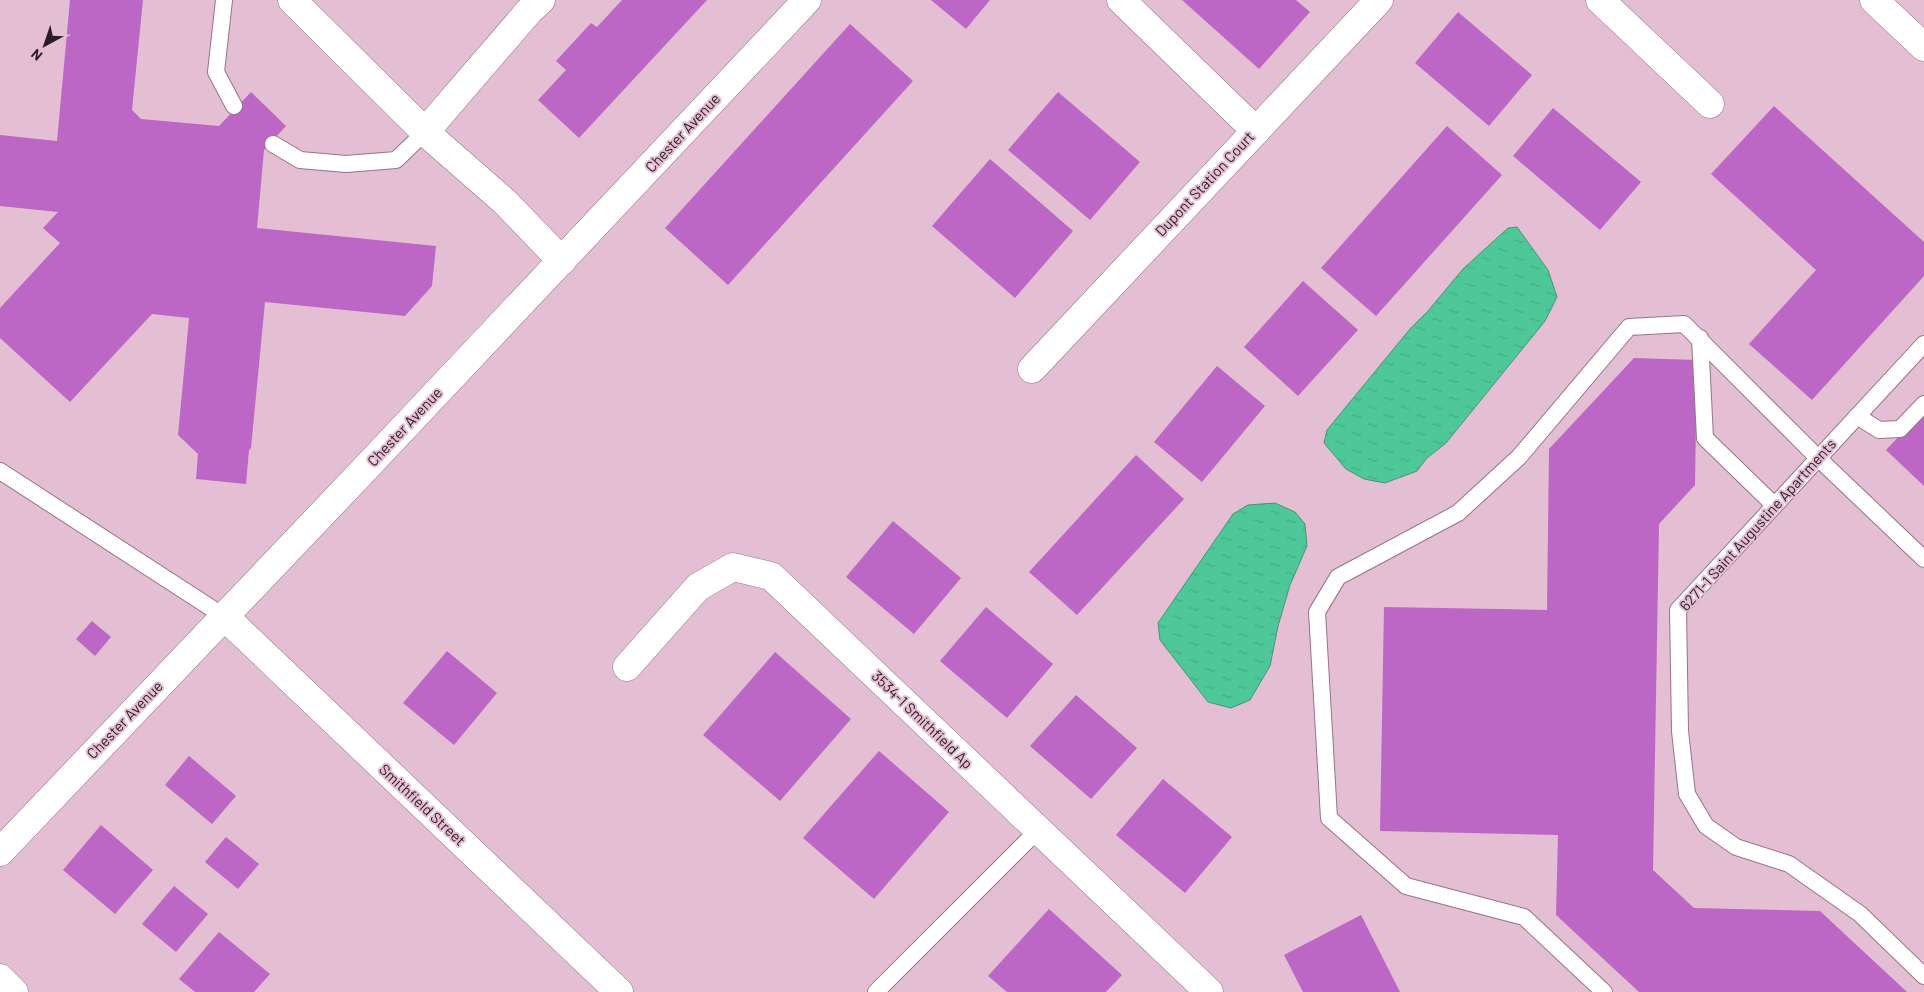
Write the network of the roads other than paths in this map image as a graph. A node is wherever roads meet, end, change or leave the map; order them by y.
1 (224, 0) edge
2 (292, 0) edge
3 (541, 0) edge
4 (807, 0) edge
5 (1121, 0) edge
6 (1379, 0) edge
7 (1600, 0) edge
8 (1874, 0) edge
9 (1924, 47) edge
10 (1710, 104) dead end
11 (234, 106) dead end
12 (1256, 130) junction
13 (425, 132) junction
14 (273, 144) dead end
15 (562, 261) junction
16 (1700, 338) junction
17 (1924, 344) edge
18 (1032, 369) dead end
19 (1924, 404) edge
20 (1857, 416) junction
21 (1818, 458) junction
22 (0, 471) edge
23 (1774, 505) junction
24 (1924, 559) edge
25 (225, 617) junction
26 (627, 667) dead end
27 (1038, 830) junction
28 (0, 852) edge
29 (1924, 976) edge
30 (0, 978) edge
31 (14, 992) edge
32 (619, 992) edge
33 (876, 992) edge
34 (1209, 992) edge
35 (1604, 992) edge

1 - 11 lane
2 - 13 street
3 - 13 street
4 - 15 street, Chester Avenue
5 - 12 street
6 - 12 street, Dupont Station Court
7 - 10 street
8 - 9 street
12 - 18 street, Dupont Station Court
13 - 14 lane
13 - 15 street
15 - 25 street, Chester Avenue
16 - 21 lane
16 - 23 lane
16 - 35 lane
17 - 20 lane, 6271-1 Saint Augustine Apartments
19 - 20 lane
20 - 21 lane, 6271-1 Saint Augustine Apartments
21 - 23 lane, 6271-1 Saint Augustine Apartments
21 - 24 lane
22 - 25 lane
23 - 29 lane, 6271-1 Saint Augustine Apartments
25 - 28 street, Chester Avenue
25 - 32 street, Smithfield Street
26 - 27 street, 3534-1 Smithfield Ap
27 - 33 lane
27 - 34 street, 3534-1 Smithfield Ap
30 - 31 street

